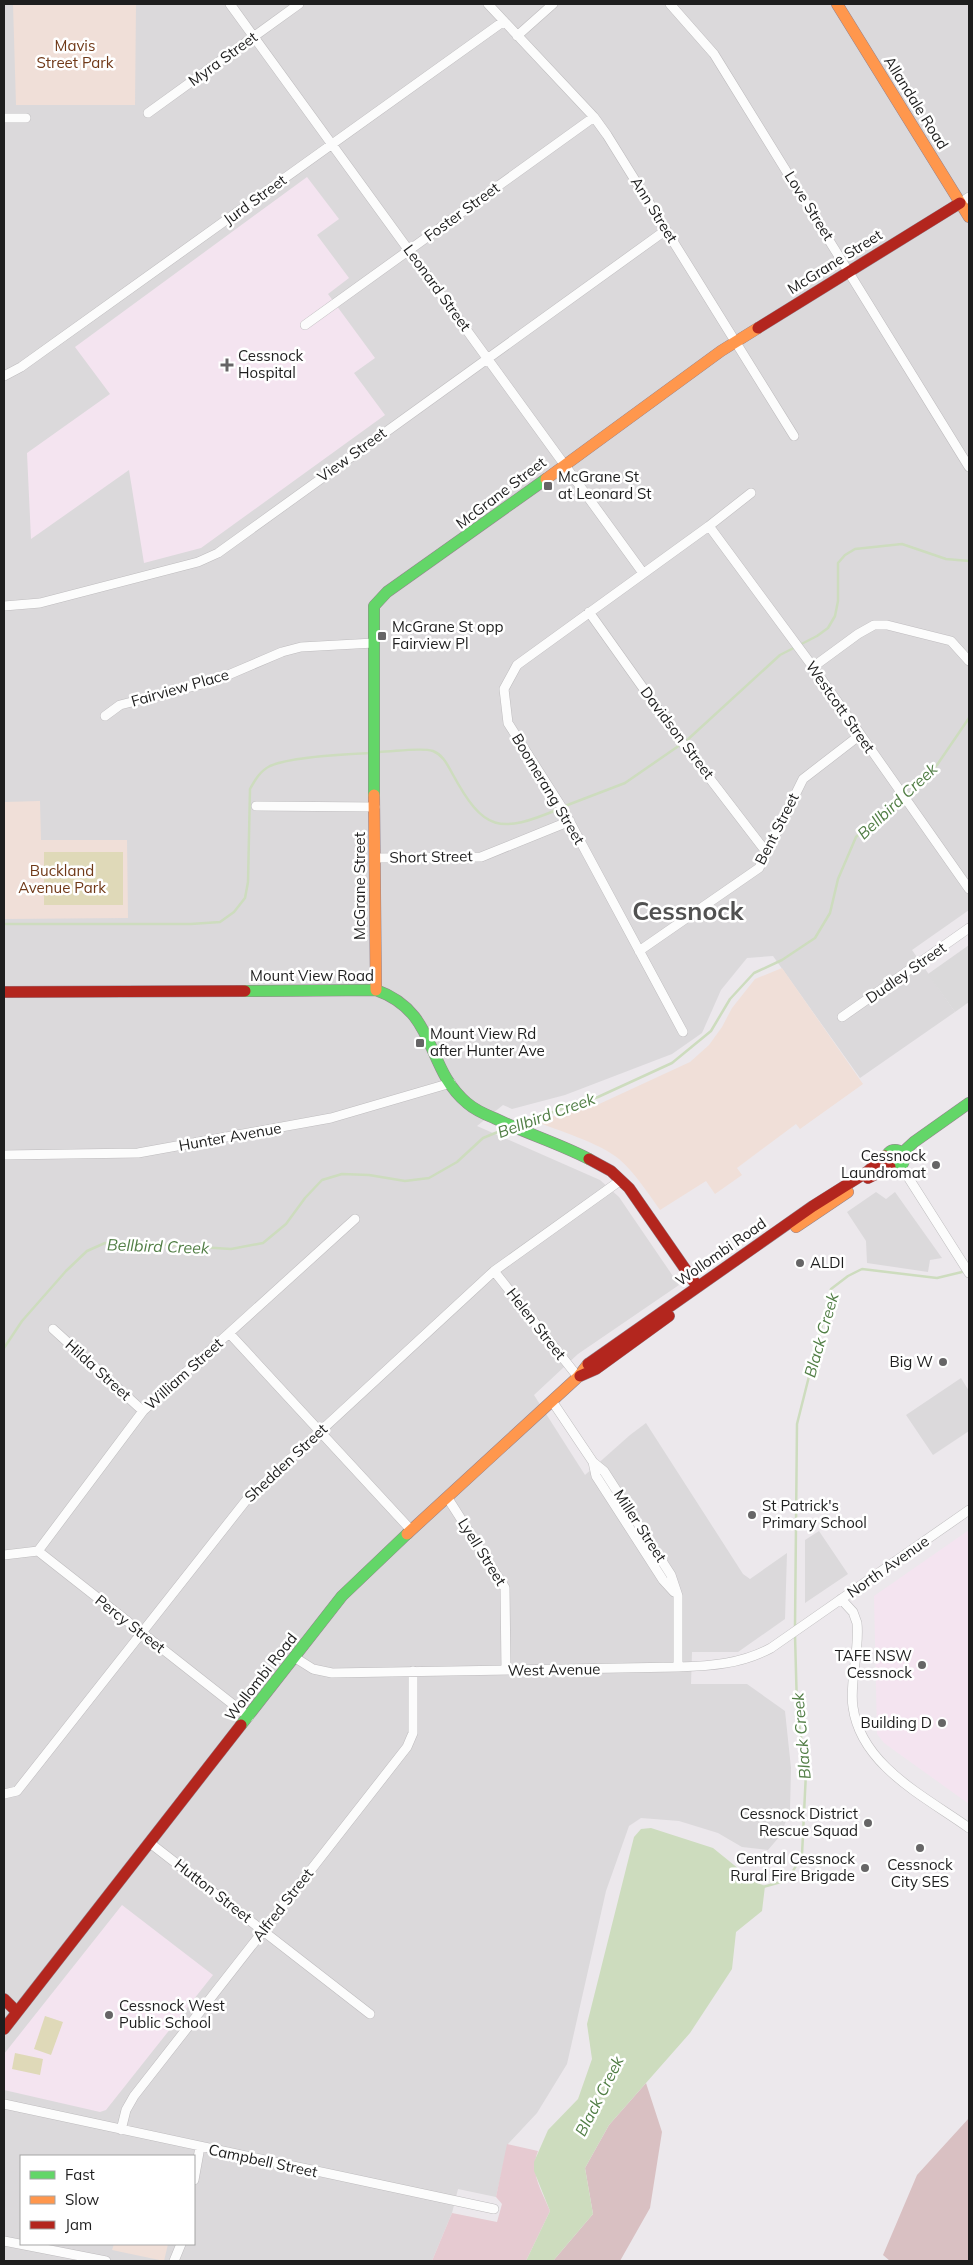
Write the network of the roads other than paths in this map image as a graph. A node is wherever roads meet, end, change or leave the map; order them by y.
1 (230, 4) edge
2 (299, 4) edge
3 (488, 4) edge
4 (553, 4) edge
5 (670, 4) edge
6 (837, 4) edge
7 (504, 21) junction
8 (517, 36) junction
9 (254, 37) junction
10 (148, 113) dead end
11 (594, 117) junction
12 (4, 118) edge
13 (26, 118) dead end
14 (332, 144) junction
15 (965, 200) edge
16 (969, 218) edge
17 (666, 230) junction
18 (409, 251) junction
19 (850, 271) junction
20 (305, 325) dead end
21 (735, 342) junction
22 (488, 357) junction
23 (4, 376) edge
24 (794, 436) dead end
25 (564, 464) junction
26 (969, 467) edge
27 (750, 493) dead end
28 (709, 526) junction
29 (643, 573) junction
30 (4, 606) edge
31 (589, 612) junction
32 (374, 644) junction
33 (969, 660) edge
34 (813, 667) junction
35 (105, 716) dead end
36 (860, 735) junction
37 (256, 806) dead end
38 (375, 807) junction
39 (570, 821) junction
40 (767, 853) junction
41 (376, 858) junction
42 (969, 889) edge
43 (969, 928) edge
44 (640, 951) junction
45 (376, 990) junction
46 (4, 992) edge
47 (842, 1018) dead end
48 (683, 1032) dead end
49 (451, 1083) junction
50 (969, 1103) edge
51 (902, 1153) junction
52 (4, 1155) edge
53 (892, 1163) junction
54 (621, 1180) junction
55 (354, 1219) dead end
56 (735, 1269) junction
57 (494, 1271) junction
58 (969, 1273) edge
59 (697, 1286) junction
60 (671, 1315) junction
61 (53, 1330) dead end
62 (230, 1333) junction
63 (578, 1377) junction
64 (552, 1401) junction
65 (143, 1411) junction
66 (319, 1431) junction
67 (448, 1497) junction
68 (969, 1510) edge
69 (411, 1530) junction
70 (38, 1552) junction
71 (4, 1555) edge
72 (841, 1599) junction
73 (806, 1624) joint
74 (140, 1632) junction
75 (294, 1658) junction
76 (678, 1667) junction
77 (506, 1670) junction
78 (413, 1671) junction
79 (248, 1716) junction
80 (4, 1794) edge
81 (969, 1828) edge
82 (150, 1843) junction
83 (263, 1930) junction
84 (4, 1999) edge
85 (17, 2012) junction
86 (370, 2014) dead end
87 (4, 2029) edge
88 (4, 2104) edge
89 (121, 2130) junction
90 (200, 2147) junction
91 (195, 2174) edge
92 (494, 2209) dead end
93 (4, 2241) edge
94 (20, 2244) edge
95 (24, 2245) edge
96 (181, 2245) edge
97 (106, 2261) edge
98 (174, 2261) edge

1 - 9 street, Leonard Street
2 - 9 street, Myra Street
3 - 7 street, Ann Street
4 - 8 street
5 - 19 street, Love Street
6 - 15 main road, Allandale Road
7 - 8 street, Ann Street
7 - 14 street, Jurd Street
8 - 11 street, Ann Street
9 - 10 street, Myra Street
9 - 14 street, Leonard Street
11 - 17 street, Ann Street
11 - 18 street, Foster Street
12 - 13 street
14 - 18 street, Leonard Street
14 - 23 street, Jurd Street
15 - 16 main road, Allandale Road
15 - 19 main road, McGrane Street
17 - 21 street, Ann Street
17 - 22 street, View Street
18 - 20 street, Foster Street
18 - 22 street, Leonard Street
19 - 21 main road, McGrane Street
19 - 26 street, Love Street
21 - 24 street, Ann Street
21 - 25 main road, McGrane Street
22 - 25 street, Leonard Street
22 - 30 street, View Street
25 - 29 street, Leonard Street
25 - 32 main road, McGrane Street
27 - 28 street, Boomerang Street
28 - 29 street, Boomerang Street
28 - 34 street, Westcott Street
29 - 31 street, Boomerang Street
31 - 39 street, Boomerang Street
31 - 40 street, Davidson Street
32 - 35 street, Fairview Place
32 - 38 main road, McGrane Street
33 - 34 street
34 - 36 street, Westcott Street
36 - 40 street, Bent Street
36 - 42 street, Westcott Street
37 - 38 street
38 - 41 main road, McGrane Street
39 - 41 street, Short Street
39 - 44 street, Boomerang Street
40 - 44 street, Bent Street
41 - 45 main road, McGrane Street
43 - 47 street, Dudley Street
44 - 48 street, Boomerang Street
45 - 46 main road, Mount View Road
45 - 49 main road, Mount View Road
49 - 52 street, Hunter Avenue
49 - 54 main road, Mount View Road
50 - 51 main road
51 - 53 main road
51 - 53 main road
53 - 56 main road, Wollombi Road
53 - 58 street
53 - 59 main road, Wollombi Road
54 - 57 street, Shedden Street
54 - 59 main road, Mount View Road
55 - 62 street, William Street
56 - 59 main road
56 - 60 main road, Wollombi Road
57 - 63 street, Helen Street
57 - 66 street, Shedden Street
59 - 60 main road
59 - 63 main road, Wollombi Road
60 - 63 main road, Wollombi Road
61 - 65 street, Hilda Street
62 - 65 street, William Street
62 - 66 street
63 - 64 main road, Wollombi Road
64 - 67 main road, Wollombi Road
64 - 76 street, Miller Street
65 - 70 street, William Street
66 - 69 street
66 - 74 street, Shedden Street
67 - 69 main road, Wollombi Road
67 - 77 street, Lyell Street
68 - 72 street, North Avenue
69 - 75 main road, Wollombi Road
70 - 71 street
70 - 74 street, Percy Street
72 - 73 street, North Avenue
72 - 81 street
73 - 76 street, West Avenue
74 - 79 street, Percy Street
74 - 80 street, Shedden Street
75 - 78 street, West Avenue
75 - 79 main road, Wollombi Road
76 - 77 street, West Avenue
77 - 78 street, West Avenue
78 - 83 street, Alfred Street
79 - 82 main road, Wollombi Road
82 - 83 street, Hutton Street
82 - 85 main road, Wollombi Road
83 - 86 street, Hutton Street
83 - 89 street, Alfred Street
84 - 85 main road
85 - 87 main road, Wollombi Road
88 - 89 street, Campbell Street
89 - 90 street, Campbell Street
90 - 91 street
90 - 92 street, Campbell Street
93 - 94 street
95 - 97 street
96 - 98 street

